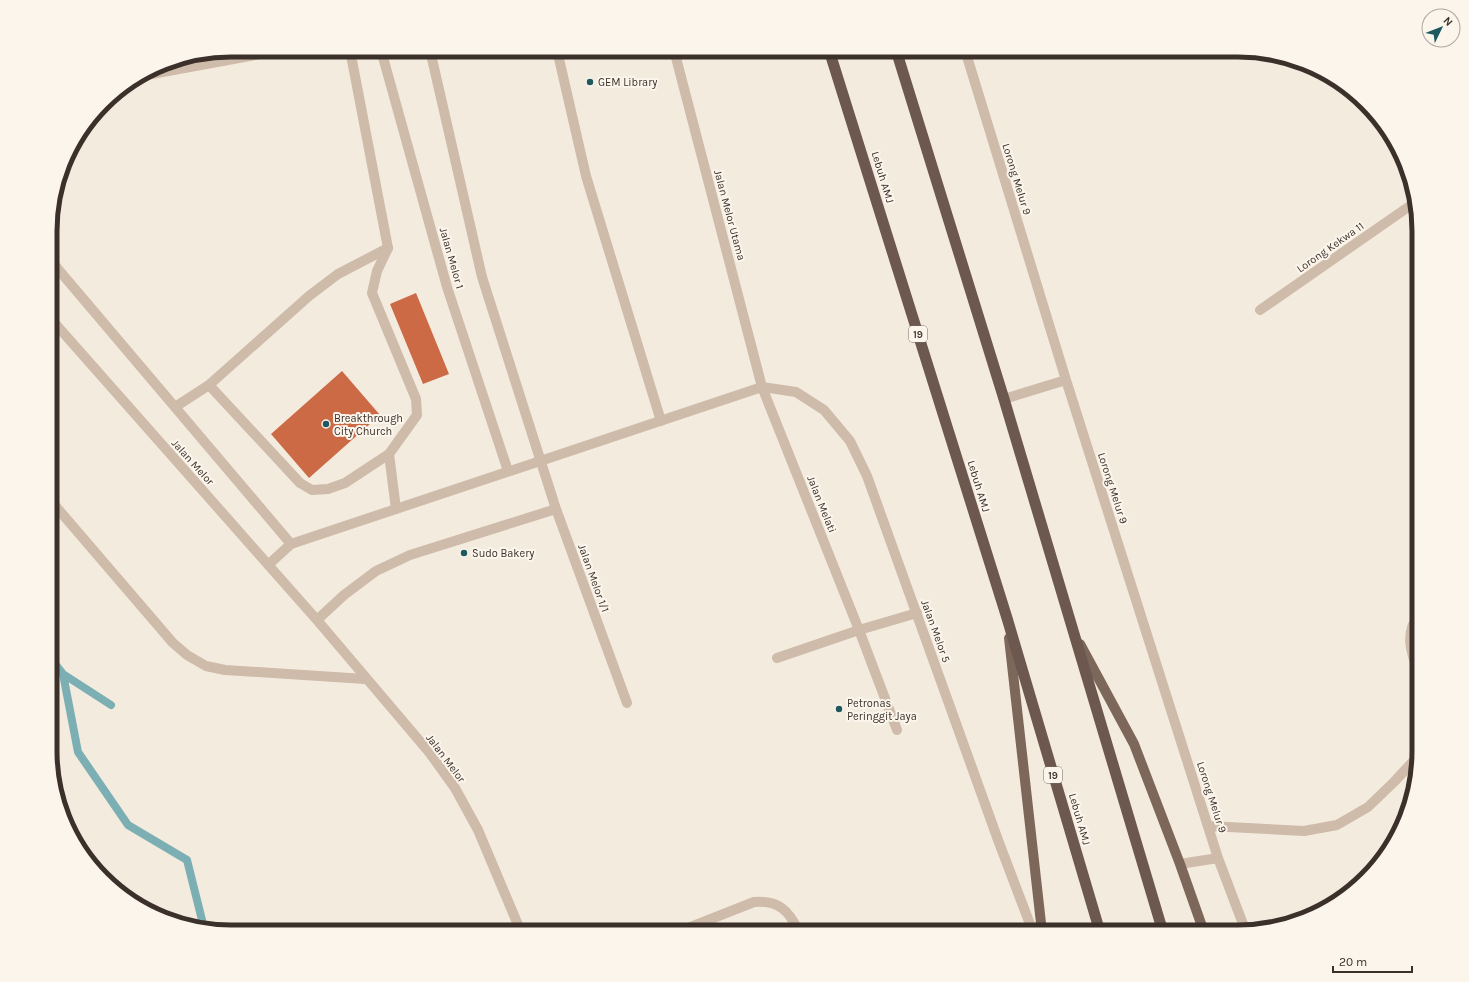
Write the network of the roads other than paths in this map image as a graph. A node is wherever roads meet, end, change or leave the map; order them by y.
1 (244, 57) edge
2 (351, 57) edge
3 (383, 57) edge
4 (432, 57) edge
5 (559, 57) edge
6 (676, 57) edge
7 (831, 57) edge
8 (898, 57) edge
9 (967, 57) edge
10 (158, 73) edge
11 (1411, 205) edge
12 (388, 248) junction
13 (57, 268) edge
14 (1260, 310) dead end
15 (57, 326) edge
16 (1066, 380) junction
17 (209, 385) junction
18 (762, 387) junction
19 (1004, 399) junction
20 (174, 407) junction
21 (661, 421) junction
22 (389, 454) junction
23 (541, 460) junction
24 (508, 471) junction
25 (57, 508) edge
26 (396, 509) junction
27 (556, 509) junction
28 (291, 544) junction
29 (268, 565) junction
30 (917, 613) junction
31 (1007, 618) junction
32 (317, 620) junction
33 (1412, 628) edge
34 (859, 630) junction
35 (1075, 635) junction
36 (777, 658) dead end
37 (1412, 658) edge
38 (365, 679) junction
39 (627, 703) dead end
40 (897, 730) dead end
41 (1412, 763) edge
42 (1209, 826) junction
43 (1218, 858) junction
44 (1180, 864) junction
45 (518, 925) edge
46 (696, 925) edge
47 (796, 925) edge
48 (1030, 925) edge
49 (1041, 925) edge
50 (1098, 925) edge
51 (1161, 925) edge
52 (1202, 925) edge
53 (1243, 925) edge

1 - 10 street
2 - 12 street
3 - 24 street, Jalan Melor 1
4 - 23 street, Jalan Melor 1/1
5 - 21 street
6 - 18 street, Jalan Melor Utama
7 - 31 highway, Lebuh AMJ / 19
8 - 19 highway
9 - 16 street, Lorong Melur 9
11 - 14 street, Lorong Kekwa 11
12 - 17 street
12 - 22 street
13 - 20 street, Jalan Melor
15 - 29 street, Jalan Melor
16 - 19 street
16 - 42 street, Lorong Melur 9
17 - 20 street
17 - 22 street
18 - 21 street
18 - 30 street, Jalan Melor 5
18 - 34 street, Jalan Melati
19 - 35 highway
20 - 28 street, Jalan Melor
21 - 23 street
22 - 26 street
23 - 24 street
23 - 27 street, Jalan Melor 1/1
24 - 26 street
25 - 38 street
26 - 28 street
27 - 32 street
27 - 39 street, Jalan Melor 1/1
28 - 29 street
29 - 32 street, Jalan Melor
30 - 34 street
30 - 48 street, Jalan Melor 5
31 - 49 main road
31 - 50 highway, Lebuh AMJ / 19
32 - 38 street, Jalan Melor
33 - 37 street
34 - 36 street
34 - 40 street, Jalan Melati
35 - 44 main road
35 - 51 highway
38 - 45 street, Jalan Melor
41 - 42 street
42 - 43 street, Lorong Melur 9
43 - 44 street
43 - 53 street, Lorong Melur 9
44 - 52 main road
46 - 47 street

